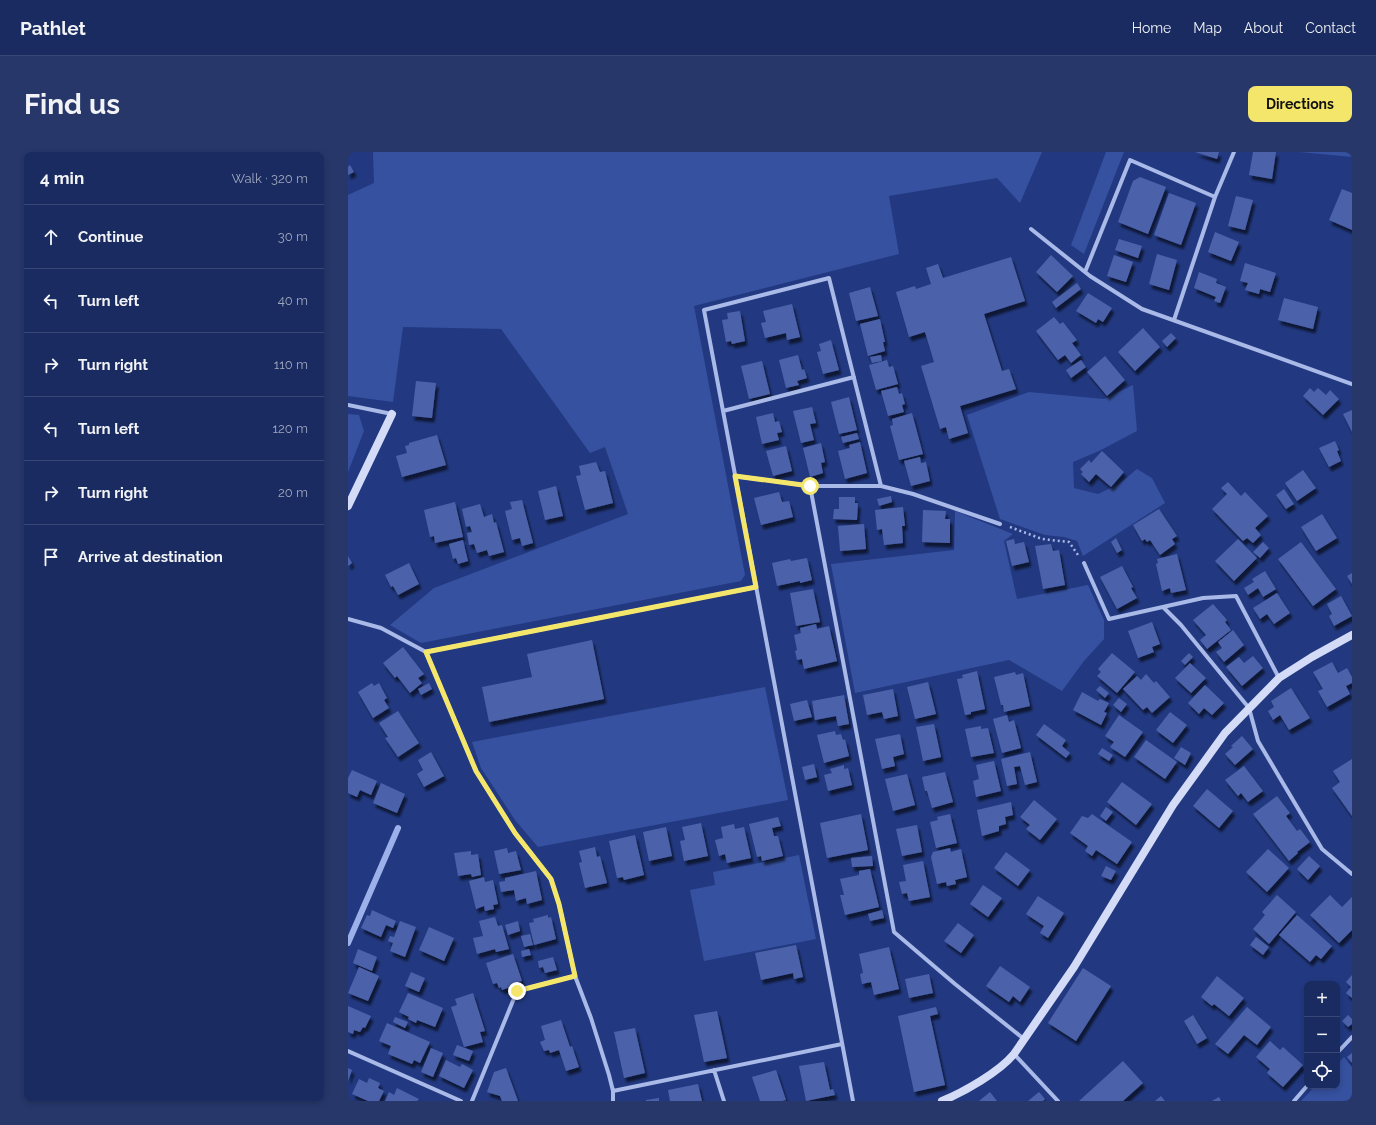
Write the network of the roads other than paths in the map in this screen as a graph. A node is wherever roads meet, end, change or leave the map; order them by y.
1 (1234, 152) edge
2 (1215, 197) junction
3 (1031, 229) dead end
4 (1085, 272) junction
5 (1174, 320) junction
6 (854, 377) junction
7 (1352, 384) edge
8 (348, 405) edge
9 (723, 411) junction
10 (392, 414) joint
11 (735, 476) junction
12 (810, 486) junction
13 (881, 486) junction
14 (348, 506) edge
15 (1000, 524) road end
16 (1084, 563) road end
17 (756, 587) junction
18 (1164, 608) junction
19 (348, 619) edge
20 (1352, 634) edge
21 (426, 652) junction
22 (1279, 678) junction
23 (1249, 708) junction
24 (1352, 874) edge
25 (575, 976) junction
26 (1352, 1036) edge
27 (1024, 1039) junction
28 (842, 1044) junction
29 (1340, 1050) edge
30 (348, 1051) edge
31 (1014, 1054) junction
32 (714, 1070) junction
33 (1304, 1089) edge
34 (613, 1091) junction
35 (461, 1101) edge
36 (472, 1101) edge
37 (613, 1101) edge
38 (724, 1101) edge
39 (853, 1101) edge
40 (942, 1101) edge
41 (1058, 1101) edge
42 (1294, 1101) edge

1 - 2 street
2 - 4 street
2 - 5 street
3 - 4 street
4 - 5 street
5 - 7 street
6 - 9 street
6 - 9 street
6 - 13 street
8 - 10 street
9 - 11 street
10 - 14 street
11 - 12 street
11 - 17 street
12 - 13 street
12 - 27 street
13 - 15 street
16 - 18 street
17 - 21 street
17 - 28 street
18 - 22 street
18 - 23 street
19 - 21 street
20 - 22 street
21 - 25 street
22 - 23 street
23 - 24 street
23 - 27 street
25 - 34 street
25 - 36 street
26 - 29 street
27 - 31 street
28 - 32 street
28 - 39 street
30 - 35 street
31 - 40 street
31 - 41 street
32 - 34 street
32 - 38 street
33 - 42 street
34 - 37 street

